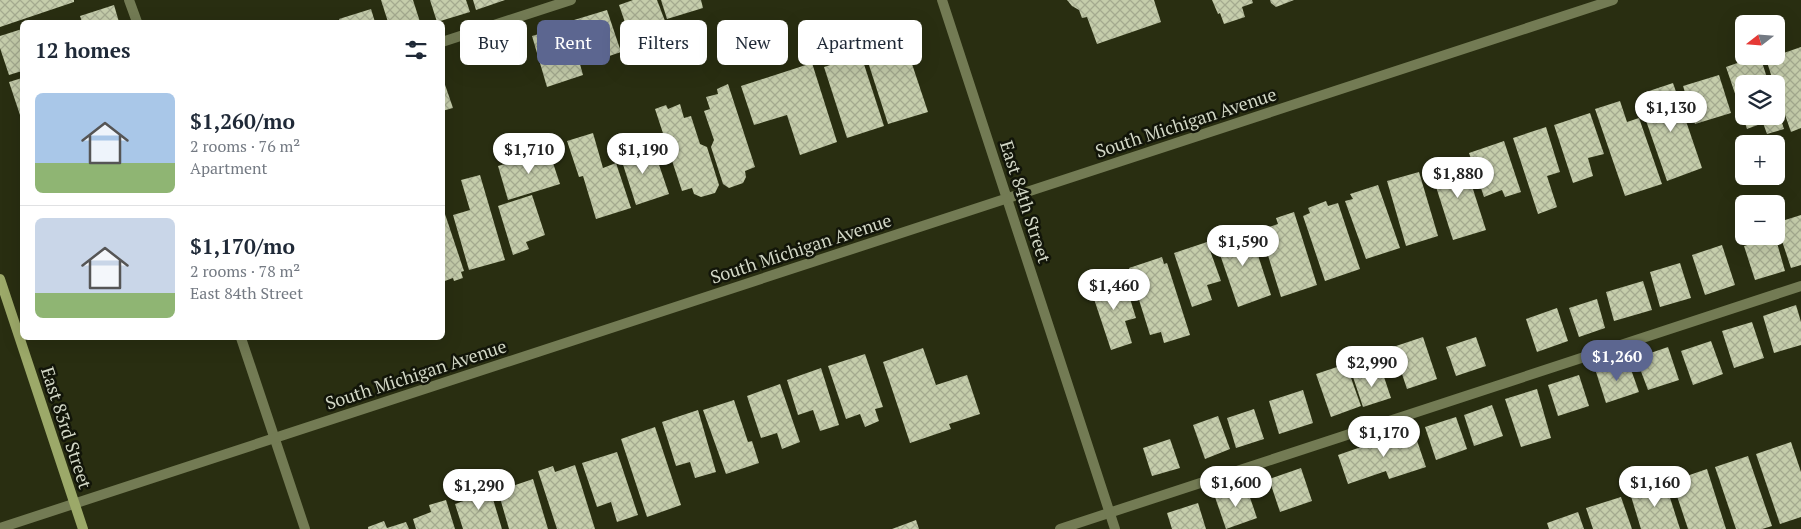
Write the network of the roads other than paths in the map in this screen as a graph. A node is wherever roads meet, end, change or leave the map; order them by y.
1 (129, 0) edge
2 (571, 0) edge
3 (942, 0) edge
4 (1612, 0) edge
5 (136, 20) edge
6 (445, 41) edge
7 (1006, 198) junction
8 (0, 280) edge
9 (1801, 286) edge
10 (242, 340) edge
11 (274, 438) junction
12 (74, 504) junction
13 (1109, 513) junction
14 (0, 528) edge
15 (83, 529) edge
16 (304, 529) edge
17 (1060, 529) edge
18 (1115, 529) edge

1 - 5 street
2 - 6 street
3 - 7 street, East 84th Street
4 - 7 street, South Michigan Avenue
7 - 11 street, South Michigan Avenue
7 - 13 street, East 84th Street
8 - 12 street, East 83rd Street
9 - 13 street
10 - 11 street
11 - 12 street, South Michigan Avenue
11 - 16 street
12 - 14 street, South Michigan Avenue
12 - 15 street, East 83rd Street
13 - 17 street
13 - 18 street, East 84th Street

